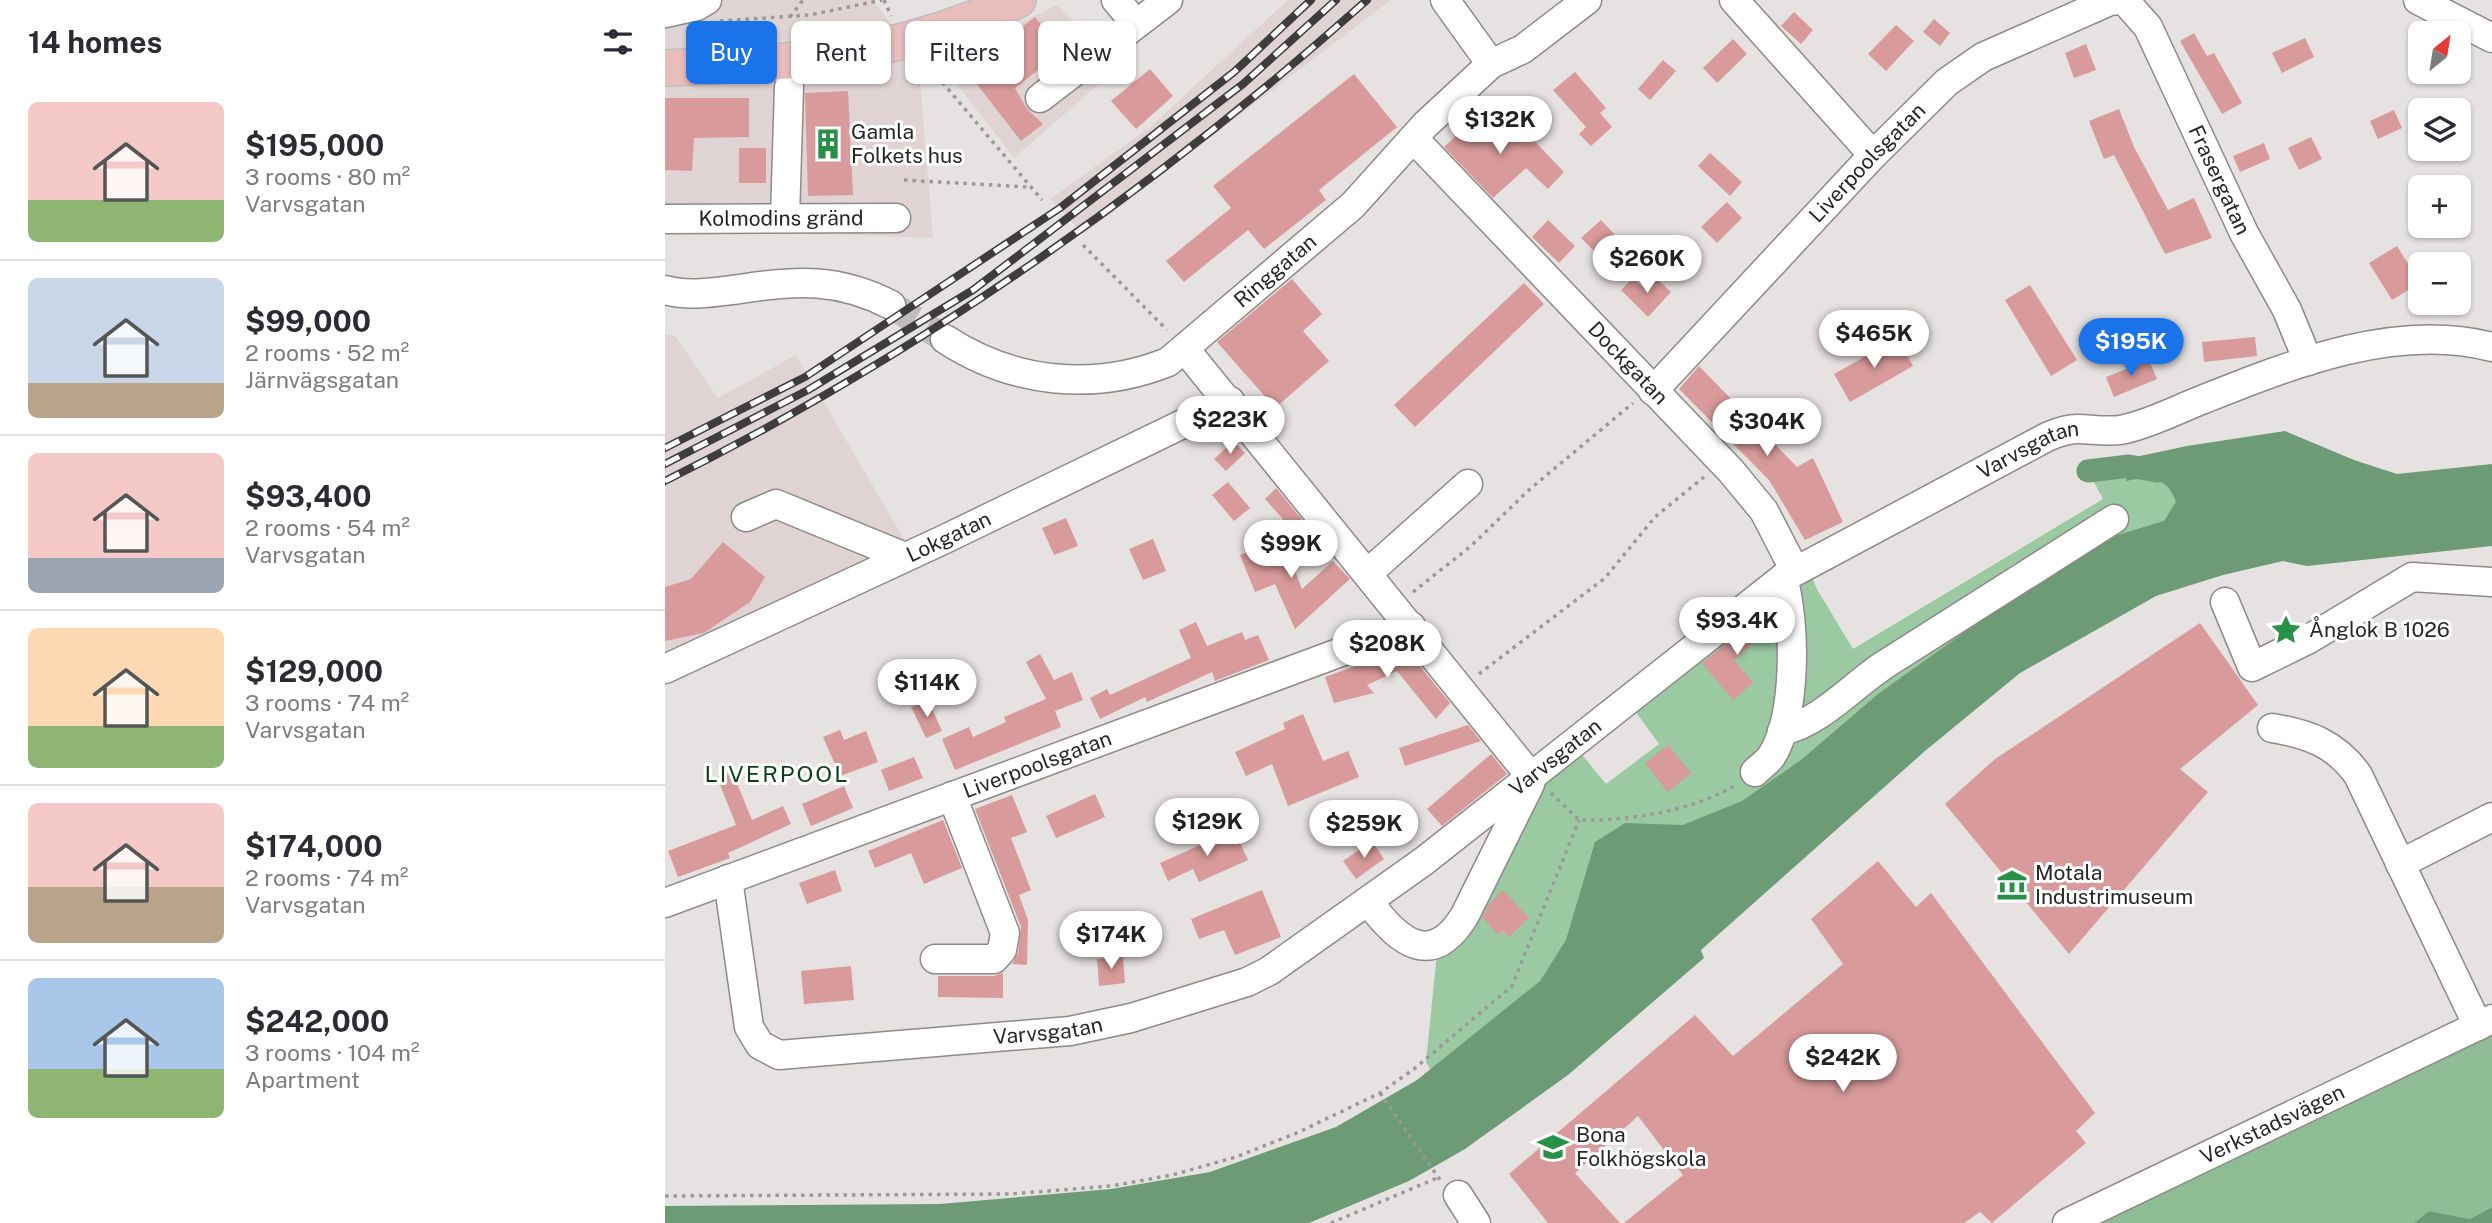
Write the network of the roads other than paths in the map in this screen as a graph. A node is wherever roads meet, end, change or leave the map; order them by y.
1 (972, 0) edge
2 (1018, 0) edge
3 (1168, 0) edge
4 (1445, 0) edge
5 (1587, 0) edge
6 (1734, 0) edge
7 (2418, 0) edge
8 (2125, 1) edge
9 (1123, 7) edge
10 (713, 10) edge
11 (665, 13) edge
12 (2492, 38) edge
13 (665, 51) edge
14 (1491, 64) junction
15 (665, 68) edge
16 (789, 87) dead end
17 (1040, 98) dead end
18 (1413, 139) junction
19 (1873, 155) junction
20 (785, 217) junction
21 (897, 218) dead end
22 (665, 219) edge
23 (665, 290) edge
24 (891, 305) tunnel mouth
25 (945, 339) tunnel mouth
26 (2492, 347) edge
27 (1185, 349) junction
28 (2308, 361) junction
29 (1653, 391) junction
30 (1230, 401) junction
31 (1468, 484) dead end
32 (746, 517) dead end
33 (2114, 519) dead end
34 (905, 558) junction
35 (1369, 573) junction
36 (1789, 575) junction
37 (2492, 582) edge
38 (2225, 603) dead end
39 (1403, 616) junction
40 (665, 669) edge
41 (2272, 728) dead end
42 (1782, 731) junction
43 (1755, 772) road end
44 (1532, 778) junction
45 (952, 796) junction
46 (2492, 817) edge
47 (2400, 864) junction
48 (728, 879) junction
49 (1369, 902) junction
50 (665, 903) edge
51 (935, 959) dead end
52 (2485, 1023) edge
53 (1448, 1186) road end
54 (1476, 1223) edge
55 (2067, 1223) edge

1 - 13 main road
2 - 15 main road
3 - 9 street
4 - 14 street
5 - 14 street, Ringgatan
6 - 19 street
7 - 12 street
8 - 19 street, Liverpoolsgatan
8 - 28 street, Frasergatan
9 - 17 street
10 - 11 street
14 - 18 street, Ringgatan
16 - 20 street
18 - 27 street, Ringgatan
18 - 29 street, Dockgatan
19 - 29 street, Liverpoolsgatan
20 - 21 street, Kolmodins gränd
20 - 22 street, Kolmodins gränd
23 - 24 street
25 - 27 street, Ringgatan
26 - 28 street, Varvsgatan
27 - 30 street
28 - 36 street, Varvsgatan
29 - 36 street, Dockgatan
30 - 34 street, Lokgatan
30 - 35 street
31 - 35 street
32 - 34 street
33 - 42 street
34 - 40 street, Lokgatan
35 - 39 street
36 - 42 street, Dockgatan
36 - 44 street, Varvsgatan
37 - 38 street
39 - 44 street
39 - 45 street, Liverpoolsgatan
41 - 47 street, Verkstadsvägen
42 - 43 street, Dockgatan
44 - 49 street, Varvsgatan
44 - 49 street
45 - 48 street, Liverpoolsgatan
45 - 51 street
46 - 47 street
47 - 52 street, Verkstadsvägen
48 - 49 street, Varvsgatan
48 - 50 street, Liverpoolsgatan
52 - 55 street, Verkstadsvägen
53 - 54 street

